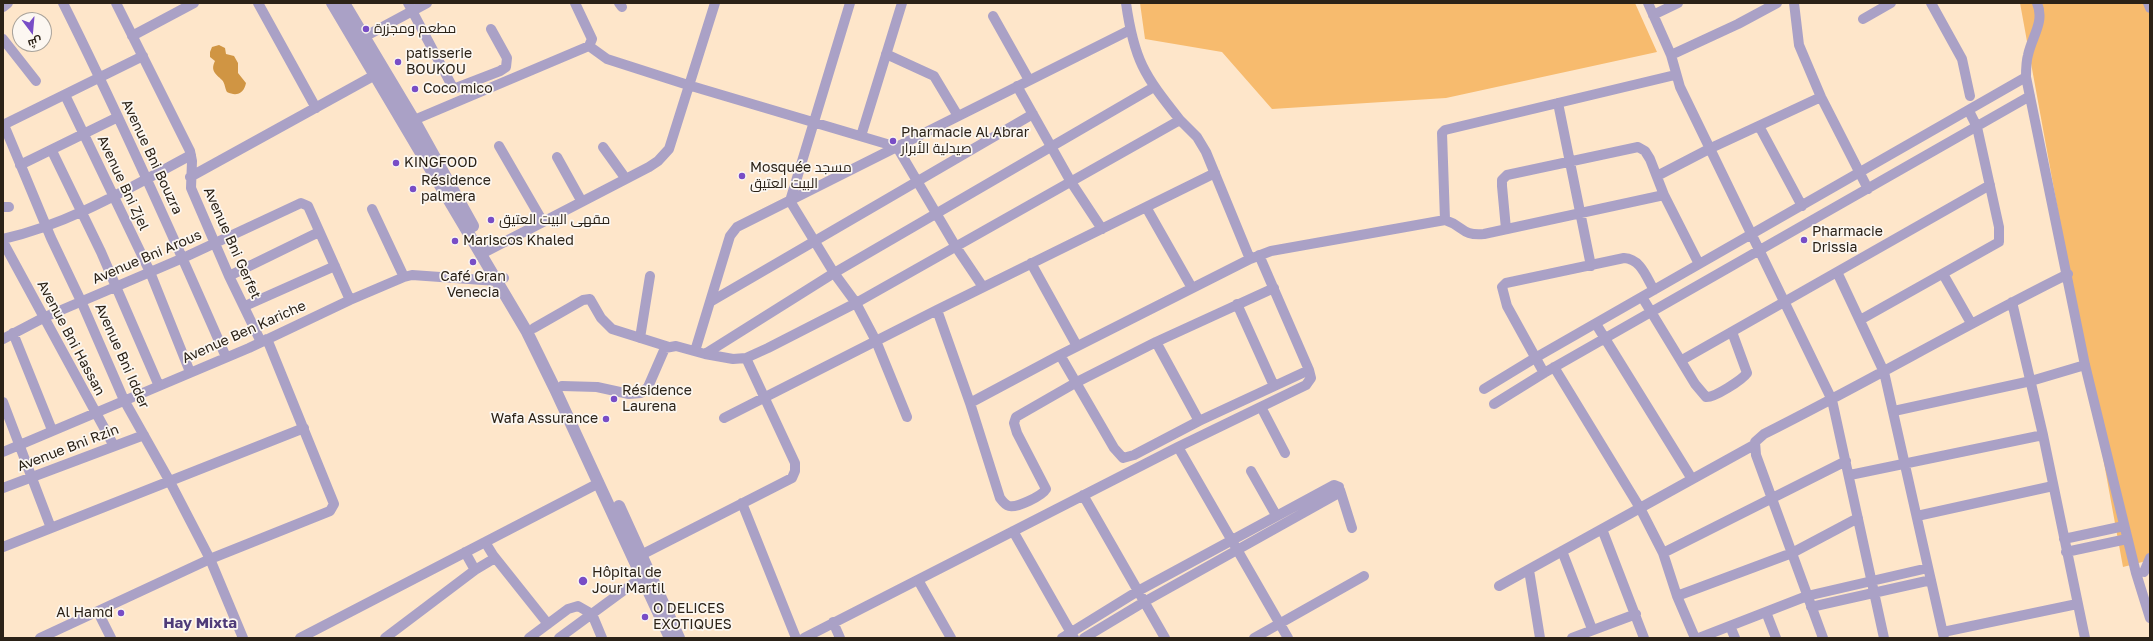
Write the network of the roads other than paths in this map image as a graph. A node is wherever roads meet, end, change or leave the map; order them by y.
1 (8, 3) edge
2 (63, 3) edge
3 (116, 3) edge
4 (194, 3) edge
5 (258, 3) edge
6 (332, 3) edge
7 (344, 3) edge
8 (427, 3) edge
9 (575, 3) edge
10 (715, 3) edge
11 (850, 3) edge
12 (902, 3) edge
13 (1126, 3) edge
14 (1648, 3) edge
15 (1678, 3) edge
16 (1777, 3) edge
17 (1794, 3) edge
18 (1891, 3) edge
19 (1931, 3) edge
20 (2037, 3) edge
21 (3, 7) edge
22 (410, 7) edge
23 (1653, 15) junction
24 (993, 16) dead end
25 (1863, 19) dead end
26 (491, 29) dead end
27 (1130, 30) junction
28 (132, 36) junction
29 (364, 37) junction
30 (3, 39) edge
31 (589, 46) junction
32 (7, 51) edge
33 (886, 54) junction
34 (1671, 55) junction
35 (143, 56) junction
36 (375, 75) junction
37 (1675, 75) junction
38 (2026, 77) junction
39 (101, 79) junction
40 (1029, 80) junction
41 (36, 81) dead end
42 (688, 85) junction
43 (1016, 86) junction
44 (1154, 87) junction
45 (65, 95) junction
46 (1970, 96) dead end
47 (2030, 96) junction
48 (1821, 97) junction
49 (1558, 104) junction
50 (316, 108) junction
51 (1969, 111) junction
52 (1033, 114) junction
53 (958, 116) junction
54 (118, 117) junction
55 (414, 120) junction
56 (1180, 120) junction
57 (814, 123) junction
58 (3, 125) edge
59 (1759, 126) junction
60 (1978, 127) junction
61 (84, 134) junction
62 (861, 136) junction
63 (499, 146) dead end
64 (603, 147) dead end
65 (897, 147) junction
66 (1051, 147) junction
67 (1711, 148) junction
68 (52, 151) junction
69 (191, 155) junction
70 (557, 157) dead end
71 (1570, 161) junction
72 (20, 165) junction
73 (1215, 173) junction
74 (1859, 173) junction
75 (1657, 176) junction
76 (190, 177) junction
77 (146, 179) junction
78 (626, 180) junction
79 (1071, 182) junction
80 (918, 183) junction
81 (1990, 185) junction
82 (1868, 189) junction
83 (1664, 195) junction
84 (113, 196) junction
85 (790, 201) junction
86 (582, 202) junction
87 (1802, 206) junction
88 (1146, 207) junction
89 (372, 209) dead end
90 (81, 212) junction
91 (937, 214) junction
92 (1582, 214) junction
93 (1445, 220) junction
94 (543, 222) junction
95 (46, 226) junction
96 (1102, 229) junction
97 (1506, 229) junction
98 (319, 232) junction
99 (1751, 235) junction
100 (3, 239) edge
101 (815, 241) junction
102 (3, 242) edge
103 (214, 243) junction
104 (956, 247) junction
105 (488, 251) junction
106 (1759, 252) junction
107 (1255, 257) junction
108 (183, 258) junction
109 (1031, 264) junction
110 (1699, 264) junction
111 (335, 266) junction
112 (1592, 266) junction
113 (150, 272) junction
114 (1836, 272) junction
115 (834, 273) junction
116 (1943, 274) junction
117 (2068, 274) junction
118 (229, 276) junction
119 (650, 276) dead end
120 (404, 277) junction
121 (500, 279) junction
122 (116, 287) junction
123 (984, 287) junction
124 (1192, 288) junction
125 (1274, 288) junction
126 (1654, 290) junction
127 (1642, 297) junction
128 (350, 300) junction
129 (82, 301) junction
130 (710, 302) junction
131 (1784, 302) junction
132 (2012, 302) junction
133 (856, 303) junction
134 (1237, 304) junction
135 (245, 306) junction
136 (937, 310) junction
137 (1652, 312) junction
138 (45, 317) junction
139 (1860, 320) junction
140 (1971, 323) junction
141 (1596, 324) junction
142 (534, 328) junction
143 (1732, 332) junction
144 (6, 335) edge
145 (640, 338) junction
146 (1606, 338) junction
147 (264, 340) junction
148 (876, 341) junction
149 (1156, 342) junction
150 (1077, 346) junction
151 (669, 347) junction
152 (700, 353) junction
153 (1060, 355) junction
154 (226, 357) junction
155 (746, 358) junction
156 (1535, 358) junction
157 (1682, 360) junction
158 (2085, 365) junction
159 (1554, 367) junction
160 (1309, 370) junction
161 (190, 372) junction
162 (1884, 372) junction
163 (1544, 373) junction
164 (2031, 381) junction
165 (1077, 382) junction
166 (159, 386) junction
167 (562, 386) junction
168 (1274, 386) junction
169 (1484, 389) dead end
170 (763, 397) junction
171 (124, 400) junction
172 (1832, 400) junction
173 (3, 402) edge
174 (970, 403) junction
175 (1494, 404) dead end
176 (1260, 407) junction
177 (1894, 411) junction
178 (94, 413) junction
179 (907, 417) dead end
180 (724, 418) dead end
181 (1199, 421) junction
182 (304, 428) junction
183 (52, 430) junction
184 (144, 435) junction
185 (2043, 435) junction
186 (1754, 444) junction
187 (20, 445) junction
188 (114, 446) junction
189 (1178, 447) junction
190 (3, 452) edge
191 (1285, 453) dead end
192 (1846, 461) junction
193 (1906, 463) junction
194 (1251, 471) dead end
195 (32, 476) junction
196 (1850, 476) junction
197 (1692, 479) junction
198 (170, 480) junction
199 (599, 483) junction
200 (2053, 486) junction
201 (3, 488) edge
202 (1340, 490) junction
203 (1083, 495) junction
204 (1772, 497) junction
205 (742, 503) junction
206 (1640, 508) junction
207 (1276, 516) junction
208 (1917, 516) junction
209 (1858, 518) junction
210 (2124, 526) junction
211 (52, 528) junction
212 (1352, 528) dead end
213 (1602, 529) junction
214 (1013, 531) junction
215 (2064, 539) junction
216 (2127, 539) junction
217 (1231, 540) junction
218 (485, 542) junction
219 (3, 547) edge
220 (1237, 550) junction
221 (1562, 551) junction
222 (465, 552) junction
223 (2066, 552) junction
224 (1663, 553) junction
225 (1792, 553) junction
226 (641, 555) junction
227 (495, 558) junction
228 (2150, 558) edge
229 (210, 559) junction
230 (1928, 568) junction
231 (475, 570) junction
232 (1529, 570) junction
233 (2144, 572) dead end
234 (1364, 576) dead end
235 (642, 577) junction
236 (918, 580) junction
237 (1871, 580) junction
238 (1931, 580) junction
239 (1499, 586) dead end
240 (1138, 591) junction
241 (1874, 593) junction
242 (1677, 596) junction
243 (1807, 596) junction
244 (1144, 602) junction
245 (2077, 604) junction
246 (1811, 607) junction
247 (98, 612) junction
248 (1766, 612) junction
249 (592, 614) junction
250 (1636, 614) junction
251 (2150, 618) edge
252 (833, 622) junction
253 (1280, 623) junction
254 (548, 624) junction
255 (1730, 626) junction
256 (1592, 630) junction
257 (1073, 635) edge
258 (1944, 635) edge
259 (40, 638) edge
260 (111, 638) edge
261 (243, 638) edge
262 (300, 638) edge
263 (385, 638) edge
264 (529, 638) edge
265 (559, 638) edge
266 (602, 638) edge
267 (670, 638) edge
268 (679, 638) edge
269 (796, 638) edge
270 (804, 638) edge
271 (840, 638) edge
272 (951, 638) edge
273 (1062, 638) edge
274 (1084, 638) edge
275 (1165, 638) edge
276 (1254, 638) edge
277 (1288, 638) edge
278 (1540, 638) edge
279 (1572, 638) edge
280 (1644, 638) edge
281 (1695, 638) edge
282 (1699, 638) edge
283 (1735, 638) edge
284 (1776, 638) edge
285 (1823, 638) edge
286 (1884, 638) edge
287 (2084, 638) edge

1 - 21 street
2 - 39 street, Avenue Bni Bouzra
3 - 28 street, Avenue Bni Gerfet
4 - 28 street
5 - 50 street
6 - 36 street
7 - 29 street
8 - 22 street
9 - 31 street
10 - 42 street
11 - 57 street
12 - 33 street
13 - 27 street
14 - 23 street
15 - 23 street
16 - 34 street
17 - 48 street
18 - 25 street
19 - 46 street
20 - 38 street
22 - 26 street
22 - 29 street
23 - 34 street
24 - 40 street
27 - 40 street
27 - 44 street
28 - 35 street, Avenue Bni Gerfet
29 - 55 street
30 - 32 street
31 - 42 street
31 - 55 street
32 - 41 street
33 - 53 street
33 - 62 street
34 - 37 street
35 - 39 street
35 - 69 street, Avenue Bni Gerfet
36 - 50 street
36 - 121 street
37 - 49 street
37 - 67 street
38 - 47 street
38 - 51 street
39 - 45 street
39 - 54 street, Avenue Bni Bouzra
40 - 43 street
42 - 57 street
42 - 78 street
43 - 52 street
43 - 53 street
44 - 56 street
44 - 66 street
45 - 58 street
45 - 61 street, Avenue Bni Zjel
47 - 60 street
47 - 117 street
48 - 59 street
48 - 74 street
49 - 71 street
49 - 93 street
50 - 76 street
51 - 60 street
51 - 74 street
52 - 66 street
52 - 80 street
53 - 65 street
54 - 61 street
54 - 77 street, Avenue Bni Bouzra
55 - 105 street
56 - 73 street
56 - 79 street
57 - 62 street
57 - 85 street
58 - 72 street, Avenue Bni Idder
59 - 67 street
59 - 87 street
60 - 81 street
60 - 82 street
61 - 68 street
61 - 84 street, Avenue Bni Zjel
62 - 65 street
63 - 94 street
64 - 78 street
65 - 80 street
65 - 85 street
66 - 79 street
66 - 91 street
67 - 75 street
67 - 99 street
68 - 72 street
68 - 90 street
69 - 76 street, Avenue Bni Gerfet
69 - 77 street
70 - 86 street
71 - 75 street
71 - 92 street
71 - 97 street
72 - 95 street, Avenue Bni Idder
73 - 88 street
73 - 107 street
74 - 82 street
74 - 87 street
75 - 83 street
76 - 103 street, Avenue Bni Gerfet
77 - 84 street
77 - 108 street, Avenue Bni Bouzra
78 - 86 street
79 - 96 street
79 - 104 street
80 - 91 street
80 - 101 street
81 - 114 street
81 - 116 street
82 - 106 street
83 - 92 street
83 - 110 street
84 - 90 street
84 - 113 street, Avenue Bni Zjel
85 - 101 street
85 - 130 street
86 - 94 street
87 - 99 street
88 - 96 street
88 - 124 street
89 - 120 street
90 - 95 street
90 - 122 street
91 - 104 street
91 - 115 street
92 - 97 street
92 - 112 street
93 - 97 street
93 - 107 street
94 - 105 street
95 - 100 street
95 - 129 street, Avenue Bni Idder
96 - 109 street
98 - 103 street, Avenue Bni Arous
98 - 111 street
98 - 118 street
99 - 106 street
99 - 110 street
101 - 115 street
101 - 130 street
102 - 138 street, Avenue Bni Hassan
103 - 108 street, Avenue Bni Arous
103 - 118 street, Avenue Bni Gerfet
104 - 123 street
104 - 133 street
105 - 121 street
106 - 131 street
106 - 137 street
107 - 124 street
107 - 125 street
108 - 113 street, Avenue Bni Arous
108 - 154 street, Avenue Bni Bouzra
109 - 123 street
109 - 150 street
110 - 126 street
111 - 128 street
111 - 135 street
112 - 126 street
112 - 156 street
113 - 122 street, Avenue Bni Arous
113 - 161 street, Avenue Bni Zjel
114 - 131 street
114 - 139 street
115 - 133 street
115 - 152 street
116 - 139 street
116 - 140 street
117 - 132 street
117 - 158 street
118 - 135 street, Avenue Bni Gerfet
119 - 145 street
120 - 121 street, Avenue Ben Kariche
120 - 128 street, Avenue Ben Kariche
121 - 142 street
121 - 199 street
122 - 129 street, Avenue Bni Arous
122 - 166 street
123 - 136 street
124 - 150 street
125 - 134 street
125 - 160 street
126 - 127 street
127 - 137 street
127 - 141 street
128 - 147 street, Avenue Ben Kariche
129 - 138 street, Avenue Bni Arous
129 - 171 street, Avenue Bni Idder
130 - 152 street
131 - 143 street
131 - 172 street
132 - 140 street
132 - 164 street
133 - 148 street
133 - 155 street
134 - 149 street
134 - 168 street
135 - 147 street, Avenue Bni Gerfet
136 - 148 street
136 - 174 street
137 - 146 street
137 - 157 street
138 - 144 street, Avenue Bni Arous
138 - 178 street, Avenue Bni Hassan
139 - 162 street
140 - 162 street
141 - 146 street
141 - 156 street
142 - 145 street
142 - 167 street
143 - 157 street
143 - 157 street
144 - 183 street
145 - 151 street
146 - 159 street
146 - 197 street
147 - 154 street, Avenue Ben Kariche
147 - 182 street, Avenue Bni Gerfet
148 - 170 street
148 - 179 street
149 - 165 street
149 - 181 street
150 - 153 street
151 - 152 street
151 - 167 street
152 - 155 street
153 - 165 street
153 - 174 street
154 - 161 street, Avenue Ben Kariche
155 - 170 street
156 - 163 street
156 - 169 street
158 - 164 street
158 - 210 street
159 - 163 street
159 - 206 street
160 - 168 street
160 - 176 street
161 - 166 street, Avenue Ben Kariche
162 - 172 street
162 - 177 street
163 - 175 street
164 - 177 street
164 - 185 street
165 - 174 street
165 - 181 street
166 - 171 street, Avenue Ben Kariche
167 - 226 street
168 - 181 street
170 - 180 street
170 - 205 street
171 - 178 street, Avenue Ben Kariche
171 - 184 street, Avenue Bni Idder
172 - 186 street
172 - 192 street
173 - 187 street
176 - 189 street
176 - 191 street
177 - 193 street
178 - 183 street, Avenue Ben Kariche
178 - 188 street, Avenue Bni Hassan
182 - 198 street
182 - 229 street, Avenue Bni Gerfet
183 - 187 street, Avenue Ben Kariche
184 - 188 street, Avenue Bni Rzin
184 - 198 street, Avenue Bni Idder
185 - 193 street
185 - 200 street
186 - 197 street
186 - 204 street
187 - 190 street, Avenue Ben Kariche
187 - 195 street
188 - 195 street, Avenue Bni Rzin
189 - 203 street
189 - 217 street
192 - 196 street
192 - 204 street
193 - 196 street
193 - 208 street
194 - 207 street
195 - 201 street, Avenue Bni Rzin
195 - 211 street
196 - 209 street
197 - 206 street
198 - 211 street
198 - 229 street, Avenue Bni Idder
199 - 218 street
199 - 235 street
200 - 208 street
200 - 215 street
202 - 207 street
202 - 212 street
202 - 220 street
203 - 214 street
203 - 240 street
204 - 224 street
204 - 225 street
205 - 226 street
205 - 269 street
206 - 213 street
206 - 224 street
207 - 217 street
208 - 230 street
209 - 225 street
209 - 237 street
210 - 215 street
210 - 216 street
211 - 219 street
213 - 221 street
213 - 250 street
214 - 236 street
214 - 257 street
215 - 223 street
216 - 223 street
216 - 251 street
217 - 220 street
217 - 240 street
218 - 222 street
218 - 227 street
220 - 244 street
220 - 253 street
221 - 232 street
221 - 256 street
222 - 231 street
222 - 262 street
223 - 245 street
224 - 242 street
225 - 242 street
225 - 243 street
226 - 268 street
227 - 231 street
227 - 254 street
228 - 233 street
229 - 247 street
229 - 261 street, Avenue Bni Idder
230 - 237 street
230 - 238 street
231 - 263 street
232 - 239 street
232 - 278 street
234 - 253 street
235 - 249 street
235 - 267 street
236 - 252 street
236 - 272 street
237 - 241 street
237 - 243 street
238 - 241 street
238 - 258 street
240 - 244 street
240 - 257 street
241 - 246 street
241 - 286 street
242 - 281 street
243 - 246 street
243 - 248 street
244 - 274 street
244 - 275 street
245 - 258 street
245 - 287 street
246 - 285 street
247 - 259 street
247 - 260 street
248 - 255 street
248 - 284 street
249 - 254 street
249 - 265 street
249 - 266 street
250 - 256 street
250 - 280 street
252 - 270 street
252 - 271 street
253 - 276 street
253 - 277 street
254 - 264 street
255 - 282 street
255 - 283 street
256 - 279 street
257 - 273 street

